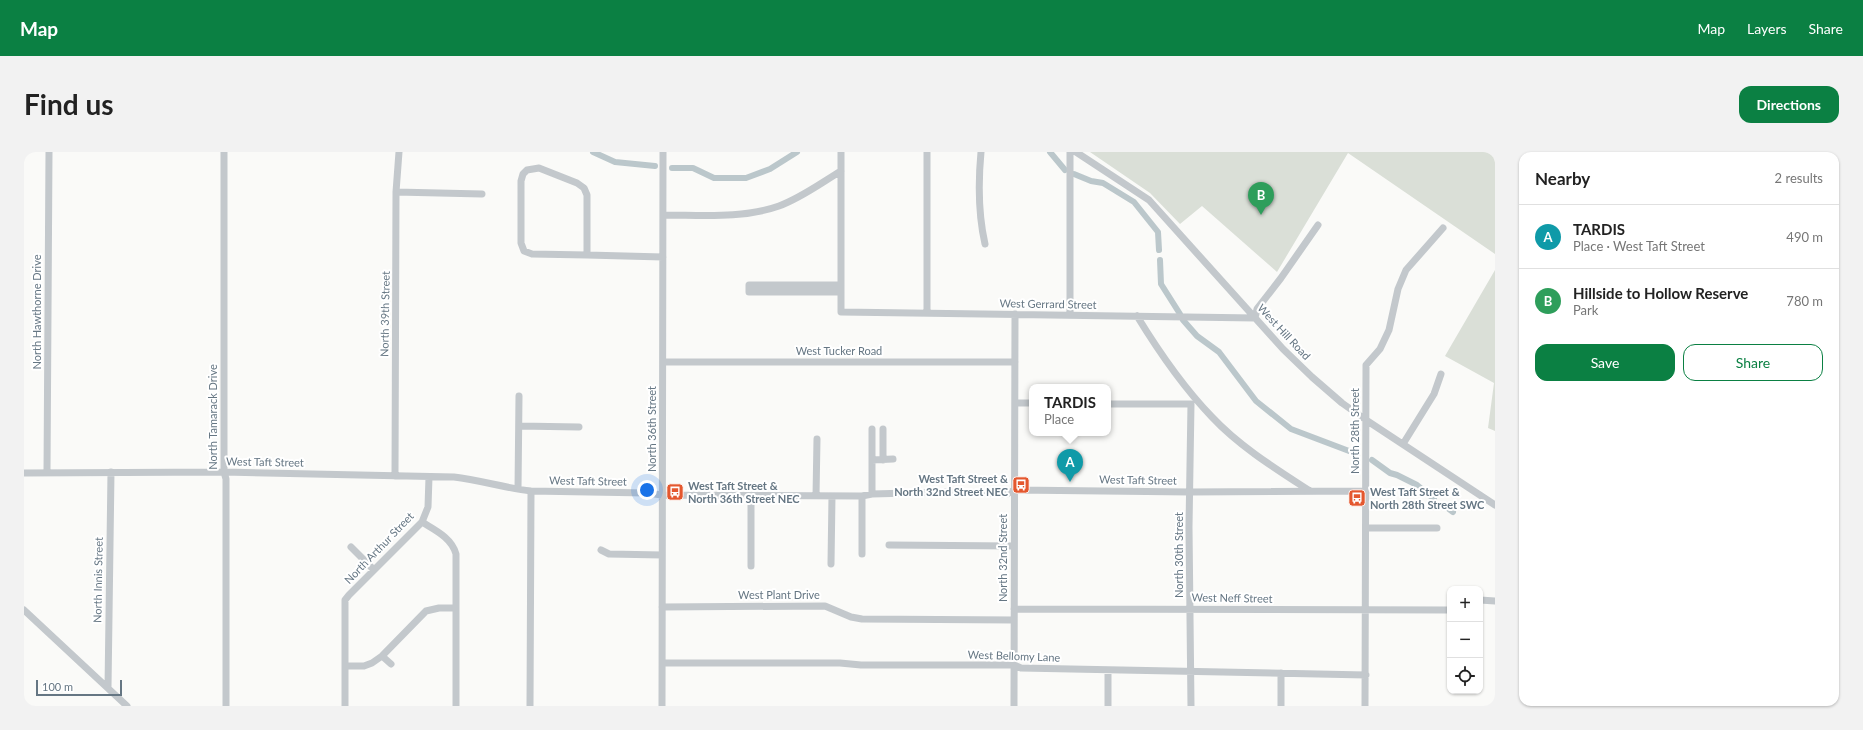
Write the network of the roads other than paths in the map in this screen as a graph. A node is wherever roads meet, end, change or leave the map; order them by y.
1 (49, 152) edge
2 (224, 152) edge
3 (399, 152) edge
4 (663, 152) edge
5 (841, 152) edge
6 (927, 152) edge
7 (980, 152) edge
8 (1070, 152) edge
9 (1076, 152) edge
10 (841, 171) junction
11 (396, 192) junction
12 (482, 194) dead end
13 (663, 215) junction
14 (1318, 225) dead end
15 (1442, 228) dead end
16 (985, 244) dead end
17 (586, 255) junction
18 (663, 256) junction
19 (841, 289) junction
20 (927, 313) junction
21 (1015, 314) junction
22 (1070, 315) junction
23 (1137, 316) junction
24 (1255, 318) junction
25 (663, 362) junction
26 (1015, 362) junction
27 (1441, 374) dead end
28 (519, 396) dead end
29 (1196, 399) junction
30 (1015, 403) junction
31 (1029, 403) edge
32 (1111, 404) edge
33 (1191, 404) junction
34 (1366, 420) junction
35 (519, 426) junction
36 (579, 427) dead end
37 (872, 429) dead end
38 (883, 429) dead end
39 (817, 439) dead end
40 (1403, 444) junction
41 (893, 459) dead end
42 (872, 460) junction
43 (883, 460) junction
44 (47, 472) junction
45 (111, 472) junction
46 (224, 472) junction
47 (24, 473) edge
48 (395, 476) junction
49 (429, 477) junction
50 (518, 489) junction
51 (531, 490) junction
52 (1014, 490) junction
53 (1310, 491) junction
54 (1367, 491) junction
55 (1190, 492) junction
56 (872, 494) junction
57 (662, 495) junction
58 (751, 496) junction
59 (816, 496) junction
60 (832, 496) junction
61 (862, 496) junction
62 (1495, 505) edge
63 (422, 522) junction
64 (1366, 528) junction
65 (1437, 528) dead end
66 (889, 546) dead end
67 (1014, 546) junction
68 (351, 547) dead end
69 (601, 550) dead end
70 (862, 554) dead end
71 (662, 555) junction
72 (831, 564) dead end
73 (751, 566) dead end
74 (374, 570) junction
75 (1483, 600) edge
76 (1495, 600) edge
77 (662, 607) junction
78 (455, 608) junction
79 (1190, 608) junction
80 (1014, 609) junction
81 (24, 610) edge
82 (1366, 610) junction
83 (1447, 610) edge
84 (1014, 620) junction
85 (382, 656) junction
86 (662, 663) junction
87 (391, 664) dead end
88 (1014, 665) junction
89 (345, 666) junction
90 (1108, 670) junction
91 (1191, 672) junction
92 (1281, 673) junction
93 (1366, 675) junction
94 (108, 688) junction
95 (127, 706) edge
96 (226, 706) edge
97 (345, 706) edge
98 (456, 706) edge
99 (530, 706) edge
100 (662, 706) edge
101 (1014, 706) edge
102 (1108, 706) edge
103 (1191, 706) edge
104 (1281, 706) edge
105 (1365, 706) edge

1 - 44 street, North Hawthorne Drive
2 - 46 street, North Tamarack Drive
3 - 11 street, North 39th Street
4 - 13 street, North 36th Street
5 - 10 street
6 - 20 street
7 - 16 street
8 - 22 street
9 - 24 street, West Hill Road
10 - 13 street
10 - 19 street
11 - 12 street
11 - 48 street, North 39th Street
13 - 18 street, North 36th Street
14 - 24 street
15 - 34 street, North 28th Street
17 - 17 street
17 - 18 street
18 - 25 street, North 36th Street
19 - 19 street
19 - 20 street, West Gerrard Street
20 - 21 street, West Gerrard Street
21 - 22 street, West Gerrard Street
21 - 26 street, North 32nd Street
22 - 23 street, West Gerrard Street
23 - 24 street, West Gerrard Street
23 - 29 street
24 - 34 street, West Hill Road
25 - 26 street, West Tucker Road
25 - 57 street, North 36th Street
26 - 30 street, North 32nd Street
27 - 40 street
28 - 35 street
29 - 33 street
29 - 53 street
30 - 31 street
30 - 52 street, North 32nd Street
32 - 33 street
33 - 55 street, North 30th Street
34 - 40 street, West Hill Road
34 - 54 street, North 28th Street
35 - 36 street
35 - 50 street
37 - 42 street
38 - 43 street
39 - 59 street
40 - 62 street, West Hill Road
41 - 43 street
42 - 43 street
42 - 56 street
44 - 45 street, West Taft Street
44 - 47 street, West Taft Street
45 - 46 street, West Taft Street
45 - 94 street, North Innis Street
46 - 48 street, West Taft Street
46 - 96 street, North Tamarack Drive
48 - 49 street, West Taft Street
49 - 50 street, West Taft Street
49 - 63 street, North Arthur Street
50 - 51 street, West Taft Street
51 - 57 street, West Taft Street
51 - 99 street
52 - 55 street, West Taft Street
52 - 56 street, West Taft Street
52 - 67 street, North 32nd Street
53 - 54 street, West Taft Street
53 - 55 street, West Taft Street
54 - 64 street, North 28th Street
55 - 79 street, North 30th Street
56 - 61 street, West Taft Street
57 - 58 street, West Taft Street
57 - 71 street, North 36th Street
58 - 59 street, West Taft Street
58 - 73 street
59 - 60 street, West Taft Street
60 - 61 street, West Taft Street
60 - 72 street
61 - 70 street
63 - 74 street, North Arthur Street
63 - 78 street
64 - 65 street
64 - 82 street, North 28th Street
66 - 67 street
67 - 80 street, North 32nd Street
68 - 74 street
69 - 71 street
71 - 77 street, North 36th Street
74 - 89 street, North Arthur Street
75 - 76 street
77 - 84 street, West Plant Drive
77 - 86 street, North 36th Street
78 - 85 street
78 - 98 street
79 - 80 street, West Neff Street
79 - 82 street, West Neff Street
79 - 91 street, North 30th Street
80 - 84 street, North 32nd Street
81 - 94 street
82 - 83 street, West Neff Street
82 - 93 street, North 28th Street
84 - 88 street, North 32nd Street
85 - 87 street
85 - 89 street
86 - 88 street, West Bellomy Lane
86 - 100 street, North 36th Street
88 - 90 street, West Bellomy Lane
88 - 101 street, North 32nd Street
89 - 97 street, North Arthur Street
90 - 91 street, West Bellomy Lane
90 - 102 street
91 - 92 street, West Bellomy Lane
91 - 103 street, North 30th Street
92 - 93 street, West Bellomy Lane
92 - 104 street
93 - 105 street, North 28th Street
94 - 95 street

